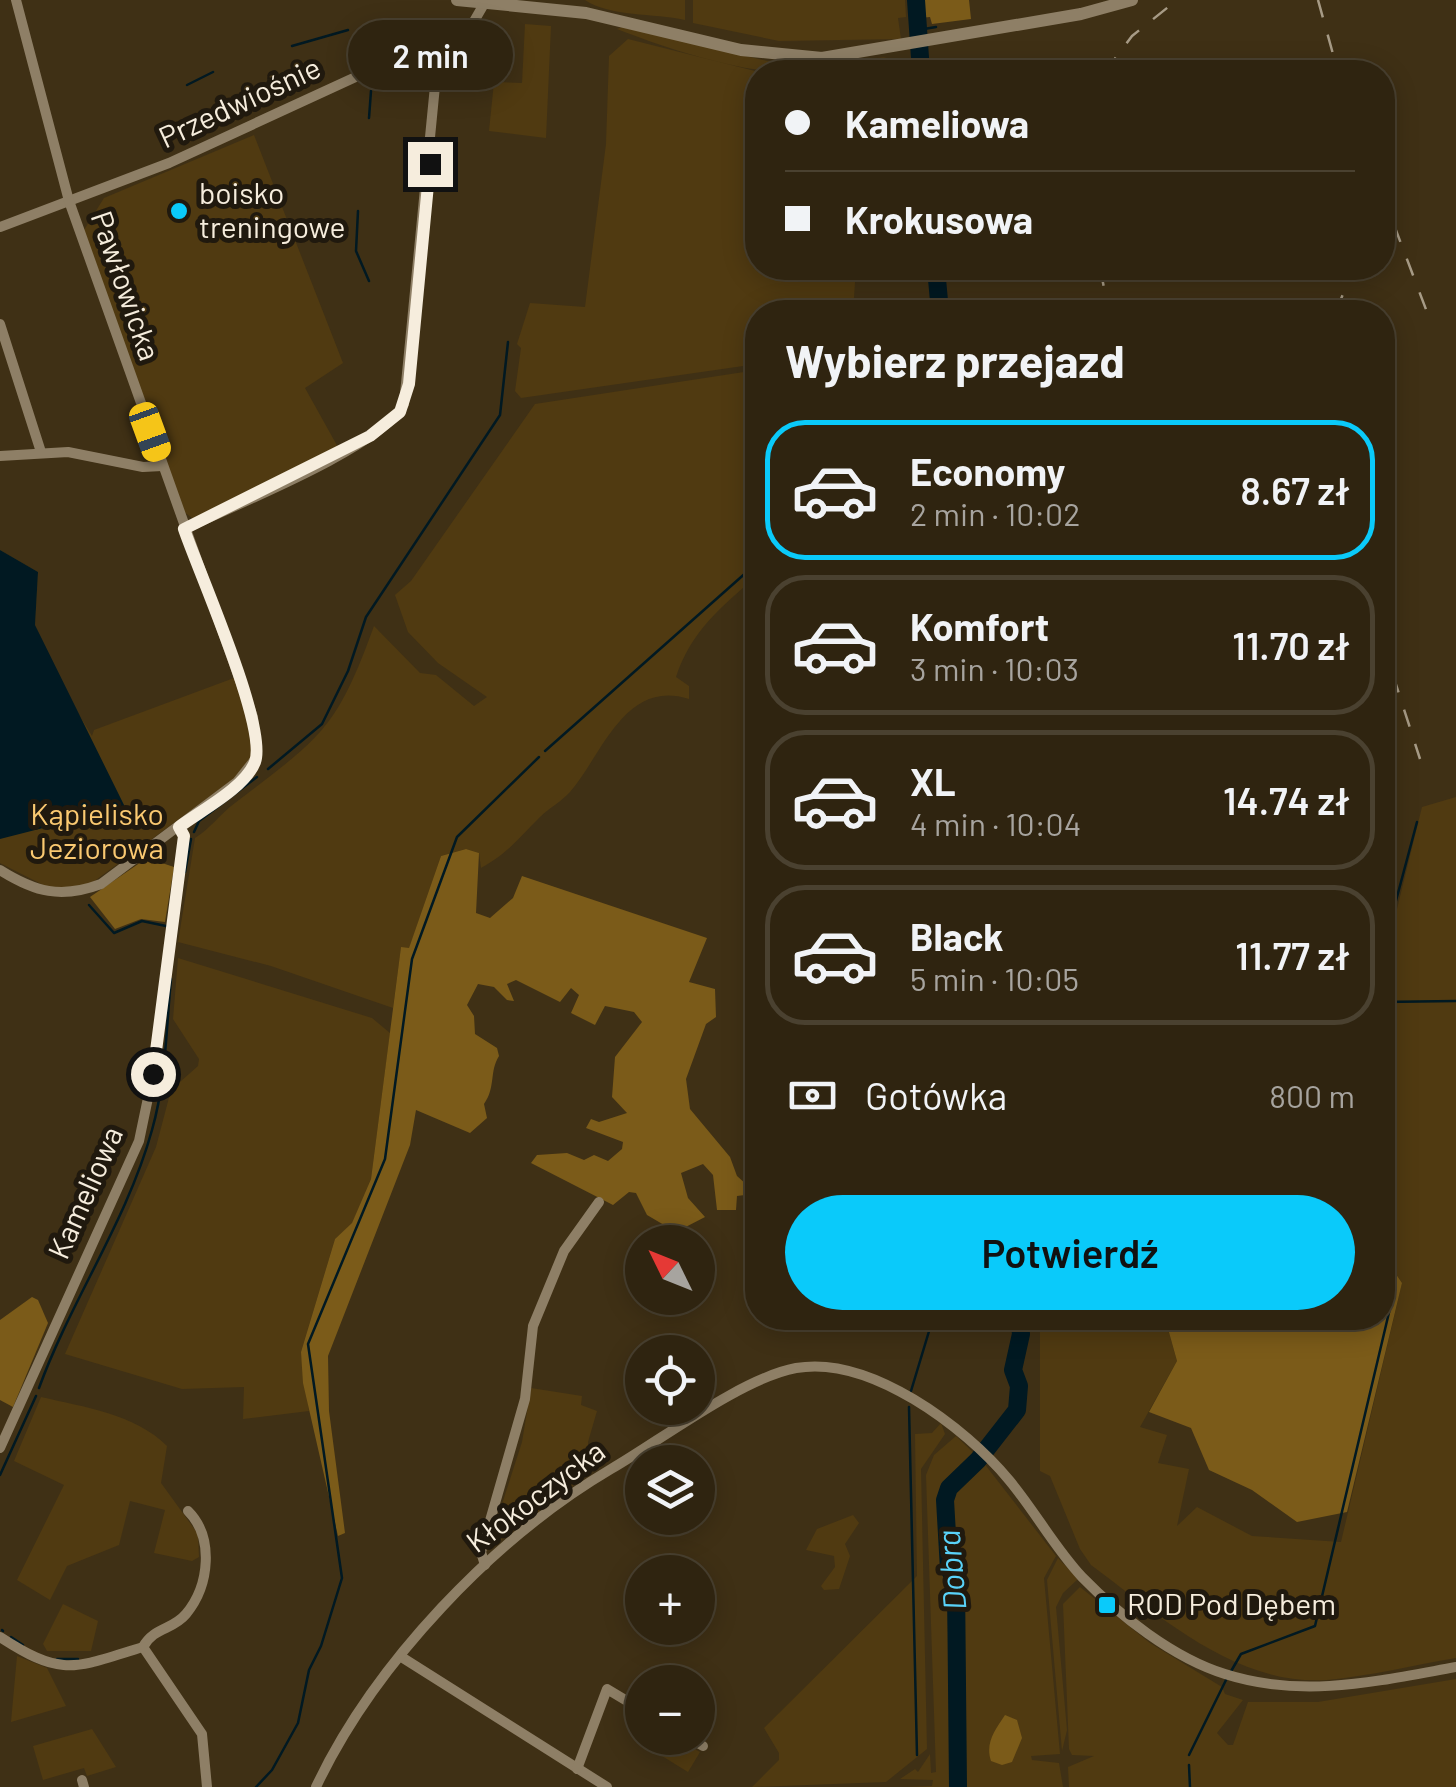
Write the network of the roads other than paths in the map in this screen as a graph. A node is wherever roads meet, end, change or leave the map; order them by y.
1 (16, 0) edge
2 (457, 0) edge
3 (1132, 0) edge
4 (484, 4) junction
5 (435, 40) junction
6 (69, 201) junction
7 (0, 227) edge
8 (0, 324) edge
9 (41, 452) junction
10 (0, 456) edge
11 (162, 466) junction
12 (184, 529) junction
13 (179, 827) junction
14 (0, 870) edge
15 (598, 1202) dead end
16 (0, 1448) edge
17 (188, 1511) dead end
18 (485, 1566) junction
19 (0, 1638) edge
20 (143, 1647) junction
21 (403, 1658) junction
22 (1456, 1667) edge
23 (625, 1700) edge
24 (577, 1769) junction
25 (207, 1787) edge
26 (316, 1787) edge
27 (607, 1787) edge

1 - 6 street, Pawłowicka
2 - 4 street
3 - 4 street
4 - 5 street, Przedwiośnie
5 - 6 street, Przedwiośnie
5 - 12 street
6 - 7 street, Przedwiośnie
6 - 11 street, Pawłowicka
8 - 9 street
9 - 10 street
9 - 11 street
11 - 12 street, Pawłowicka
12 - 13 street, Pawłowicka
13 - 14 street
13 - 16 street, Kameliowa
15 - 18 street
17 - 20 street
18 - 21 street, Kłokoczycka
18 - 22 street, Kłokoczycka
19 - 20 street
20 - 25 street
21 - 24 street
21 - 26 street, Kłokoczycka
23 - 24 street
24 - 27 street

